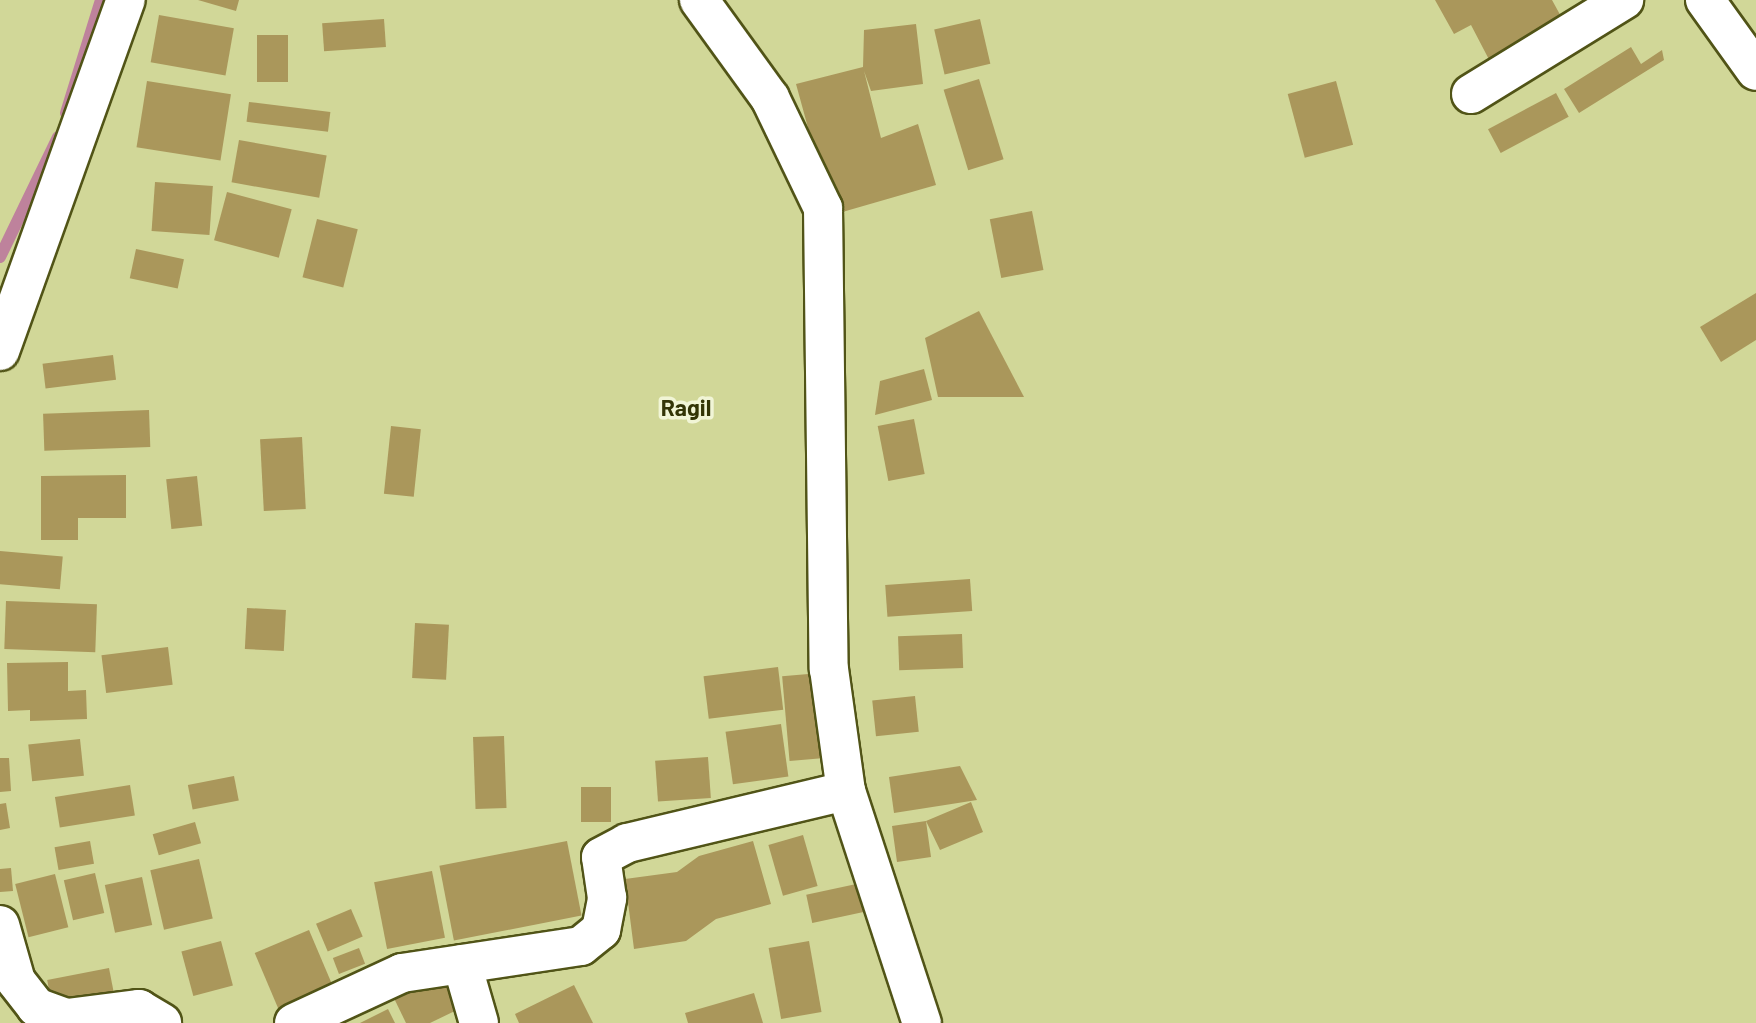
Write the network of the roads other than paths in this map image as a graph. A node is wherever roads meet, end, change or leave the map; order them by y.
1 (126, 0) edge
2 (699, 0) edge
3 (1624, 0) edge
4 (1705, 0) edge
5 (1756, 71) edge
6 (1471, 94) dead end
7 (0, 351) edge
8 (846, 791) junction
9 (0, 925) edge
10 (462, 964) junction
11 (162, 1023) edge
12 (294, 1023) edge
13 (479, 1023) edge
14 (922, 1023) edge

1 - 7 street
2 - 8 street
3 - 6 street
4 - 5 street
8 - 10 street
8 - 14 street
9 - 11 street
10 - 12 street
10 - 13 street

